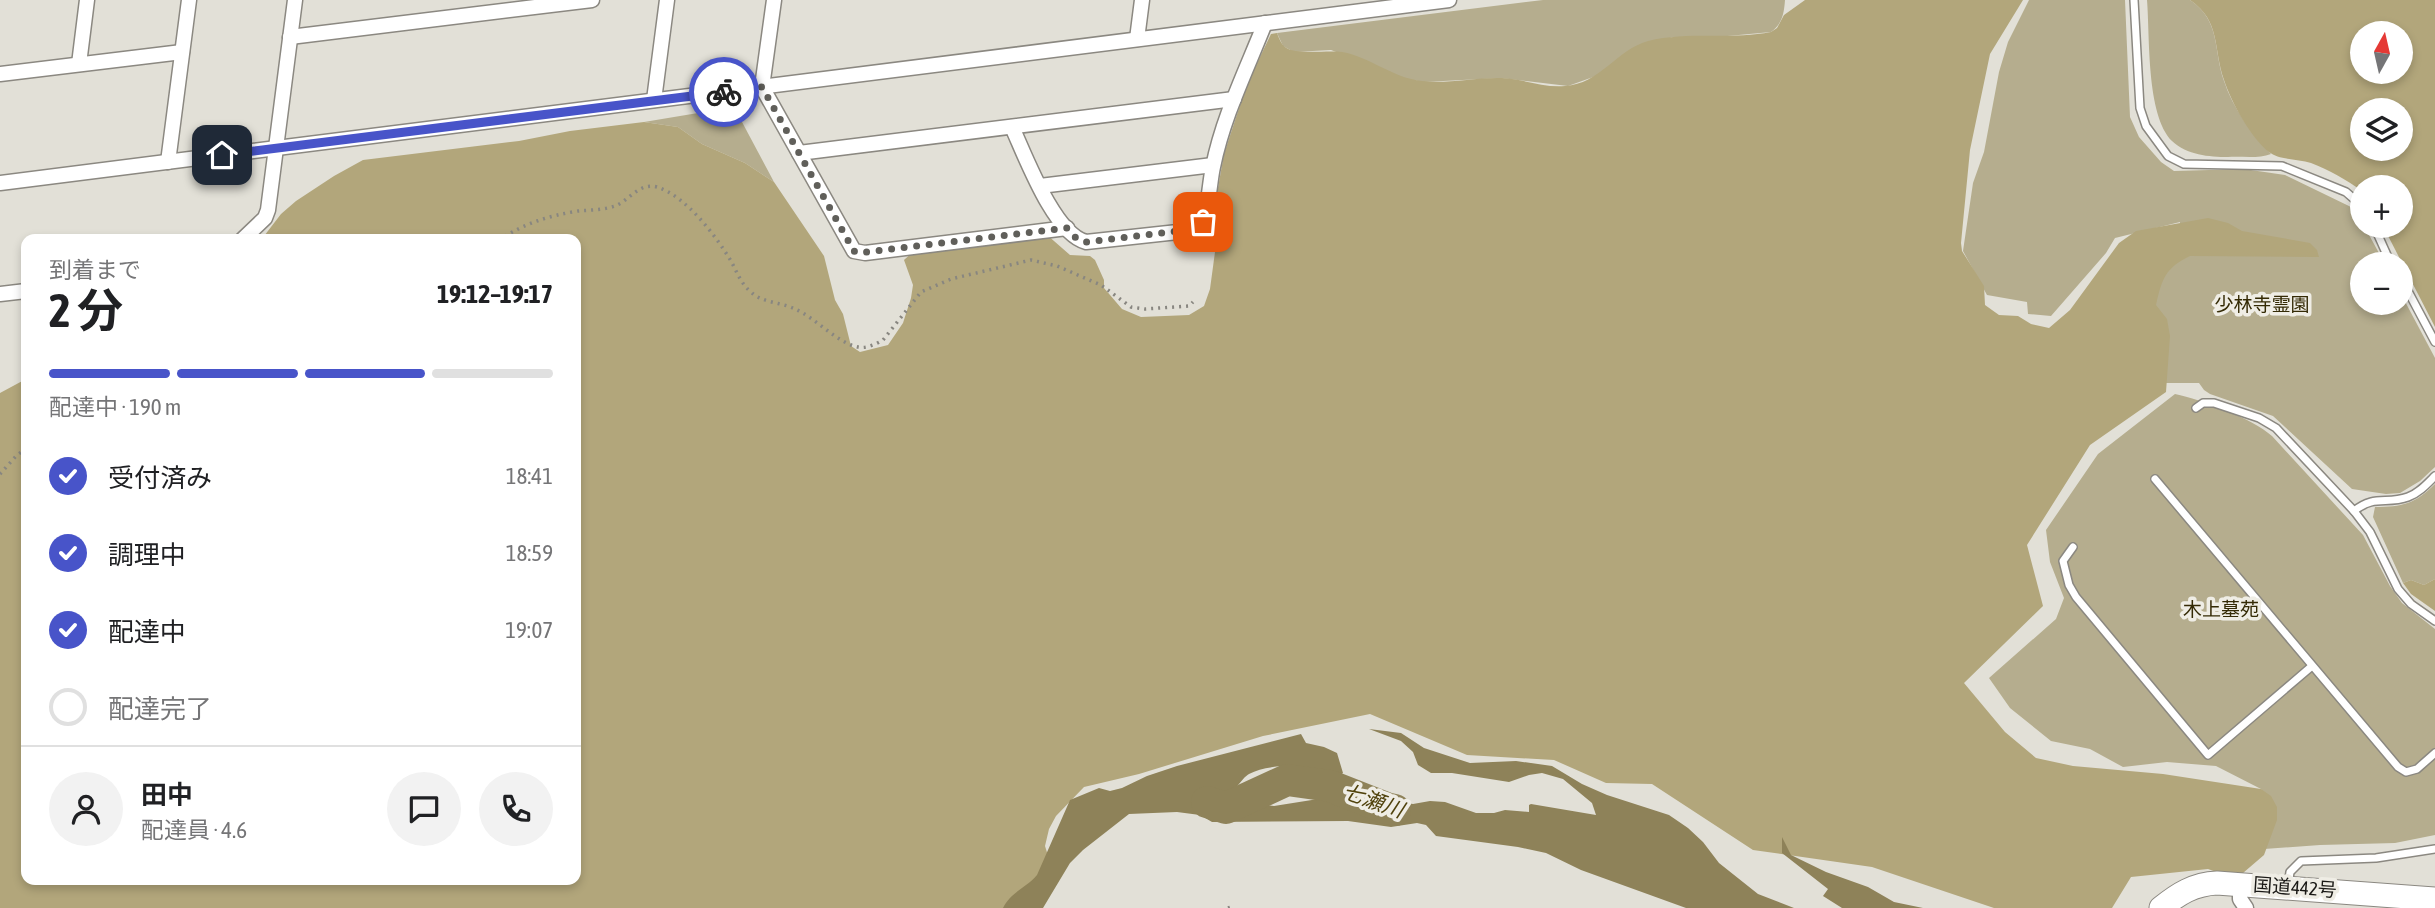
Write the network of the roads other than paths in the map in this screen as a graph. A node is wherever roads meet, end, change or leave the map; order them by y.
1 (87, 0) edge
2 (189, 0) edge
3 (295, 0) edge
4 (592, 0) edge
5 (667, 0) edge
6 (774, 0) edge
7 (1142, 0) edge
8 (1449, 0) edge
9 (2134, 0) edge
10 (558, 2) edge
11 (1265, 23) junction
12 (290, 37) junction
13 (1137, 40) junction
14 (182, 52) junction
15 (79, 64) junction
16 (0, 74) edge
17 (762, 87) junction
18 (1234, 99) junction
19 (654, 100) junction
20 (1012, 127) junction
21 (276, 148) junction
22 (799, 153) junction
23 (168, 162) junction
24 (1213, 165) junction
25 (0, 183) edge
26 (1040, 186) junction
27 (2350, 196) edge
28 (1067, 228) junction
29 (248, 234) edge
30 (21, 292) edge
31 (0, 294) edge
32 (2413, 301) edge
33 (2435, 342) edge
34 (2196, 408) dead end
35 (2435, 476) edge
36 (2155, 479) dead end
37 (2354, 511) junction
38 (2073, 547) dead end
39 (2435, 621) edge
40 (2312, 666) junction
41 (2435, 753) edge
42 (2435, 849) edge
43 (2240, 883) junction
44 (2288, 886) junction
45 (2435, 899) edge
46 (2161, 908) edge
47 (2246, 908) edge

1 - 15 street
2 - 14 street
3 - 12 street
4 - 10 street
5 - 19 street
6 - 17 street
7 - 13 street
8 - 11 street
9 - 27 lane
10 - 12 street
11 - 13 street
11 - 18 street
12 - 21 street
13 - 17 street
14 - 15 street
14 - 23 street
15 - 16 street
17 - 19 street
17 - 22 street
18 - 20 street
18 - 24 street
19 - 21 street
20 - 22 street
20 - 26 street
21 - 23 street
21 - 29 street
22 - 28 street
23 - 25 street
24 - 26 street
24 - 28 street
26 - 28 street
30 - 31 street
32 - 33 lane
34 - 37 lane
35 - 37 lane
36 - 40 lane
37 - 39 lane
38 - 40 lane
40 - 41 lane
42 - 44 lane
43 - 44 highway, 国道442号
43 - 46 highway, 国道442号
43 - 47 street
44 - 45 highway, 国道442号

